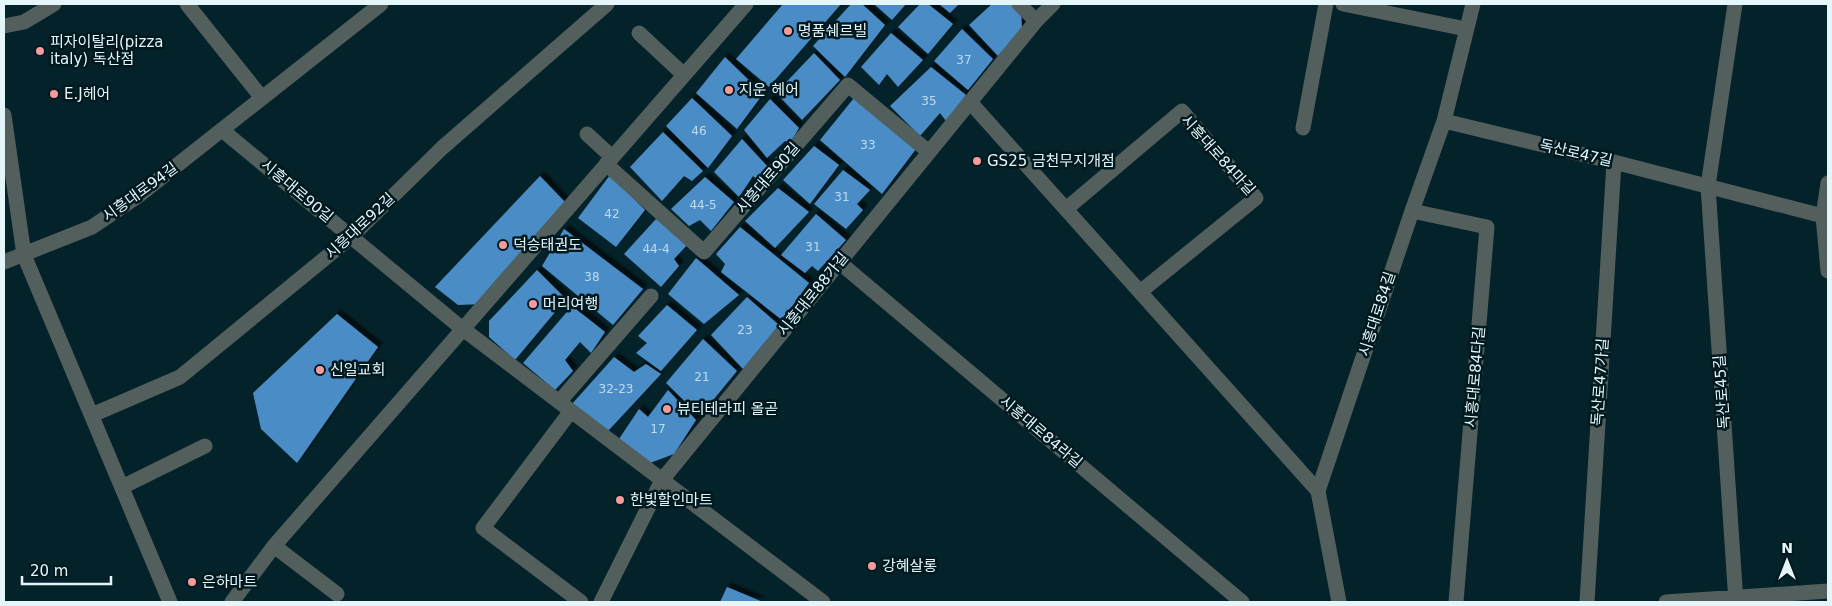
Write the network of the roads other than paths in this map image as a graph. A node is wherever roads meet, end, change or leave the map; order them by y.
1 (54, 4) edge
2 (187, 4) edge
3 (381, 4) edge
4 (607, 4) edge
5 (746, 4) edge
6 (1020, 4) edge
7 (1053, 4) edge
8 (1326, 4) edge
9 (1344, 4) edge
10 (1473, 4) edge
11 (1735, 4) edge
12 (1036, 22) junction
13 (4, 26) edge
14 (1466, 29) junction
15 (639, 33) dead end
16 (684, 75) junction
17 (262, 98) junction
18 (970, 102) junction
19 (4, 114) edge
20 (1444, 122) junction
21 (1303, 128) dead end
22 (222, 130) junction
23 (587, 134) dead end
24 (929, 152) junction
25 (609, 161) junction
26 (1614, 162) junction
27 (1828, 183) edge
28 (1708, 186) junction
29 (1066, 209) junction
30 (1412, 211) junction
31 (1825, 216) edge
32 (351, 237) junction
33 (24, 255) junction
34 (4, 262) edge
35 (840, 262) junction
36 (1828, 271) edge
37 (1140, 292) junction
38 (651, 296) dead end
39 (463, 329) junction
40 (565, 407) junction
41 (92, 415) junction
42 (204, 446) dead end
43 (662, 480) junction
44 (122, 487) junction
45 (1318, 491) junction
46 (274, 546) junction
47 (1828, 591) edge
48 (337, 594) dead end
49 (1736, 600) edge
50 (170, 602) edge
51 (232, 602) edge
52 (581, 602) edge
53 (601, 602) edge
54 (823, 602) edge
55 (1242, 602) edge
56 (1339, 602) edge
57 (1456, 602) edge
58 (1586, 602) edge
59 (1666, 602) edge

1 - 13 street
2 - 17 street
3 - 17 street, 시흥대로94길
4 - 32 street, 시흥대로92길
5 - 16 street
6 - 12 street
7 - 12 street, 시흥대로88가길
8 - 21 street
9 - 14 street
10 - 14 street, 시흥대로84길
11 - 28 street
12 - 18 street, 시흥대로88가길
14 - 20 street, 시흥대로84길
15 - 16 street
16 - 25 street
17 - 22 street, 시흥대로94길
18 - 24 street, 시흥대로88가길
18 - 29 street
19 - 33 street
20 - 26 street, 독산로47길
20 - 30 street, 시흥대로84길
22 - 32 street, 시흥대로90길
22 - 33 street, 시흥대로94길
23 - 25 street, 시흥대로90길
24 - 25 street, 시흥대로90길
24 - 35 street, 시흥대로88가길
25 - 39 street
26 - 28 street, 독산로47길
26 - 58 street, 독산로47가길
27 - 31 street
28 - 31 street, 독산로47길
28 - 49 street, 독산로45길
29 - 37 street
29 - 37 street, 시흥대로84마길
30 - 45 street, 시흥대로84길
30 - 57 street, 시흥대로84다길
31 - 36 street
32 - 39 street, 시흥대로90길
32 - 41 street, 시흥대로92길
33 - 34 street, 시흥대로94길
33 - 41 street
35 - 43 street, 시흥대로88가길
35 - 55 street, 시흥대로84라길
37 - 45 street
38 - 40 street
39 - 40 street, 시흥대로90길
39 - 46 street
40 - 43 street, 시흥대로90길
40 - 52 street
41 - 44 street
42 - 44 street
43 - 53 street, 시흥대로88가길
43 - 54 street, 시흥대로90길
44 - 50 street
45 - 56 street, 시흥대로84길
46 - 48 street
46 - 51 street
47 - 49 street
49 - 59 street

